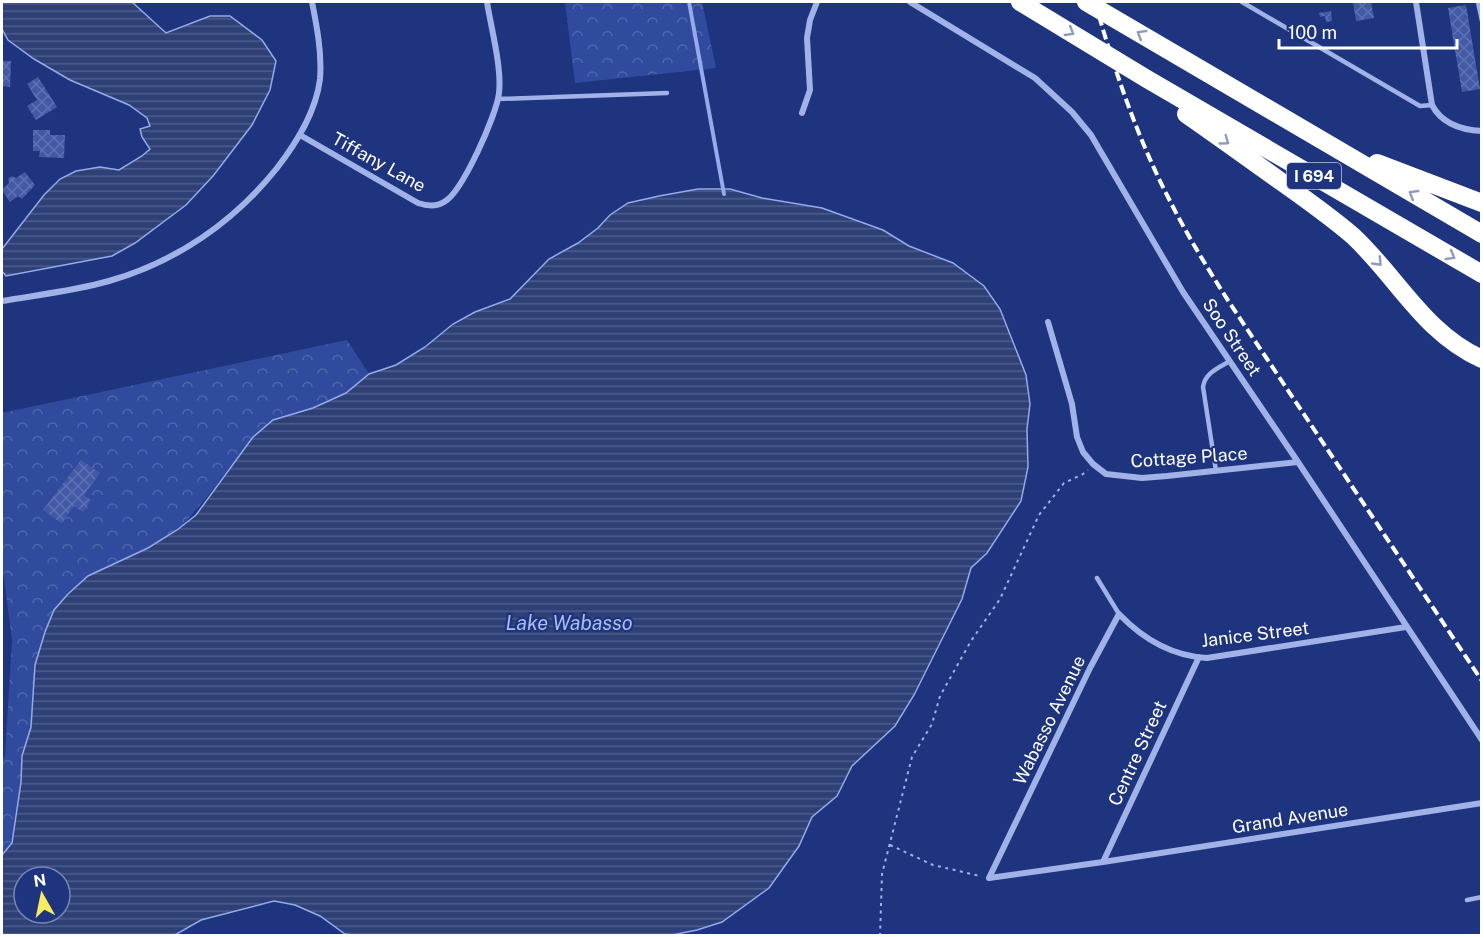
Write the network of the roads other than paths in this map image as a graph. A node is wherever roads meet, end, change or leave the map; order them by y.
1 (312, 2) edge
2 (487, 2) edge
3 (817, 2) edge
4 (910, 2) edge
5 (1020, 2) edge
6 (1086, 2) edge
7 (1242, 2) edge
8 (1416, 2) edge
9 (1479, 2) edge
10 (1482, 21) edge
11 (1147, 79) junction
12 (667, 93) dead end
13 (498, 99) junction
14 (1432, 105) junction
15 (802, 113) dead end
16 (1482, 132) edge
17 (300, 135) junction
18 (1329, 145) junction
19 (1482, 203) edge
20 (1482, 234) edge
21 (1482, 274) edge
22 (2, 301) edge
23 (1048, 322) dead end
24 (1482, 359) edge
25 (1230, 361) junction
26 (1298, 462) junction
27 (1216, 471) junction
28 (1097, 578) dead end
29 (1119, 614) junction
30 (1406, 627) junction
31 (1199, 657) junction
32 (1482, 740) edge
33 (1482, 803) edge
34 (1103, 862) junction
35 (989, 878) joint
36 (1482, 897) edge
37 (1467, 900) dead end

1 - 17 street
2 - 13 street, Tiffany Lane
3 - 15 street
4 - 25 street, Soo Street
5 -> 11 highway, I 694
18 -> 6 highway, I 694
7 - 14 lane
8 - 14 street
9 - 10 lane
11 -> 21 highway, I 694
11 -> 24 highway
12 - 13 lane
13 - 17 street, Tiffany Lane
14 - 16 street
17 - 22 street
18 - 19 highway
20 -> 18 highway, I 694
23 - 27 street, Cottage Place
25 - 26 street, Soo Street
25 - 27 lane
26 - 27 street, Cottage Place
26 - 30 street, Soo Street
28 - 29 lane
29 - 31 street, Janice Street
29 - 35 street, Wabasso Avenue
30 - 31 street, Janice Street
30 - 32 street, Soo Street
31 - 34 street, Centre Street
33 - 34 street, Grand Avenue
34 - 35 street, Grand Avenue
36 - 37 lane

